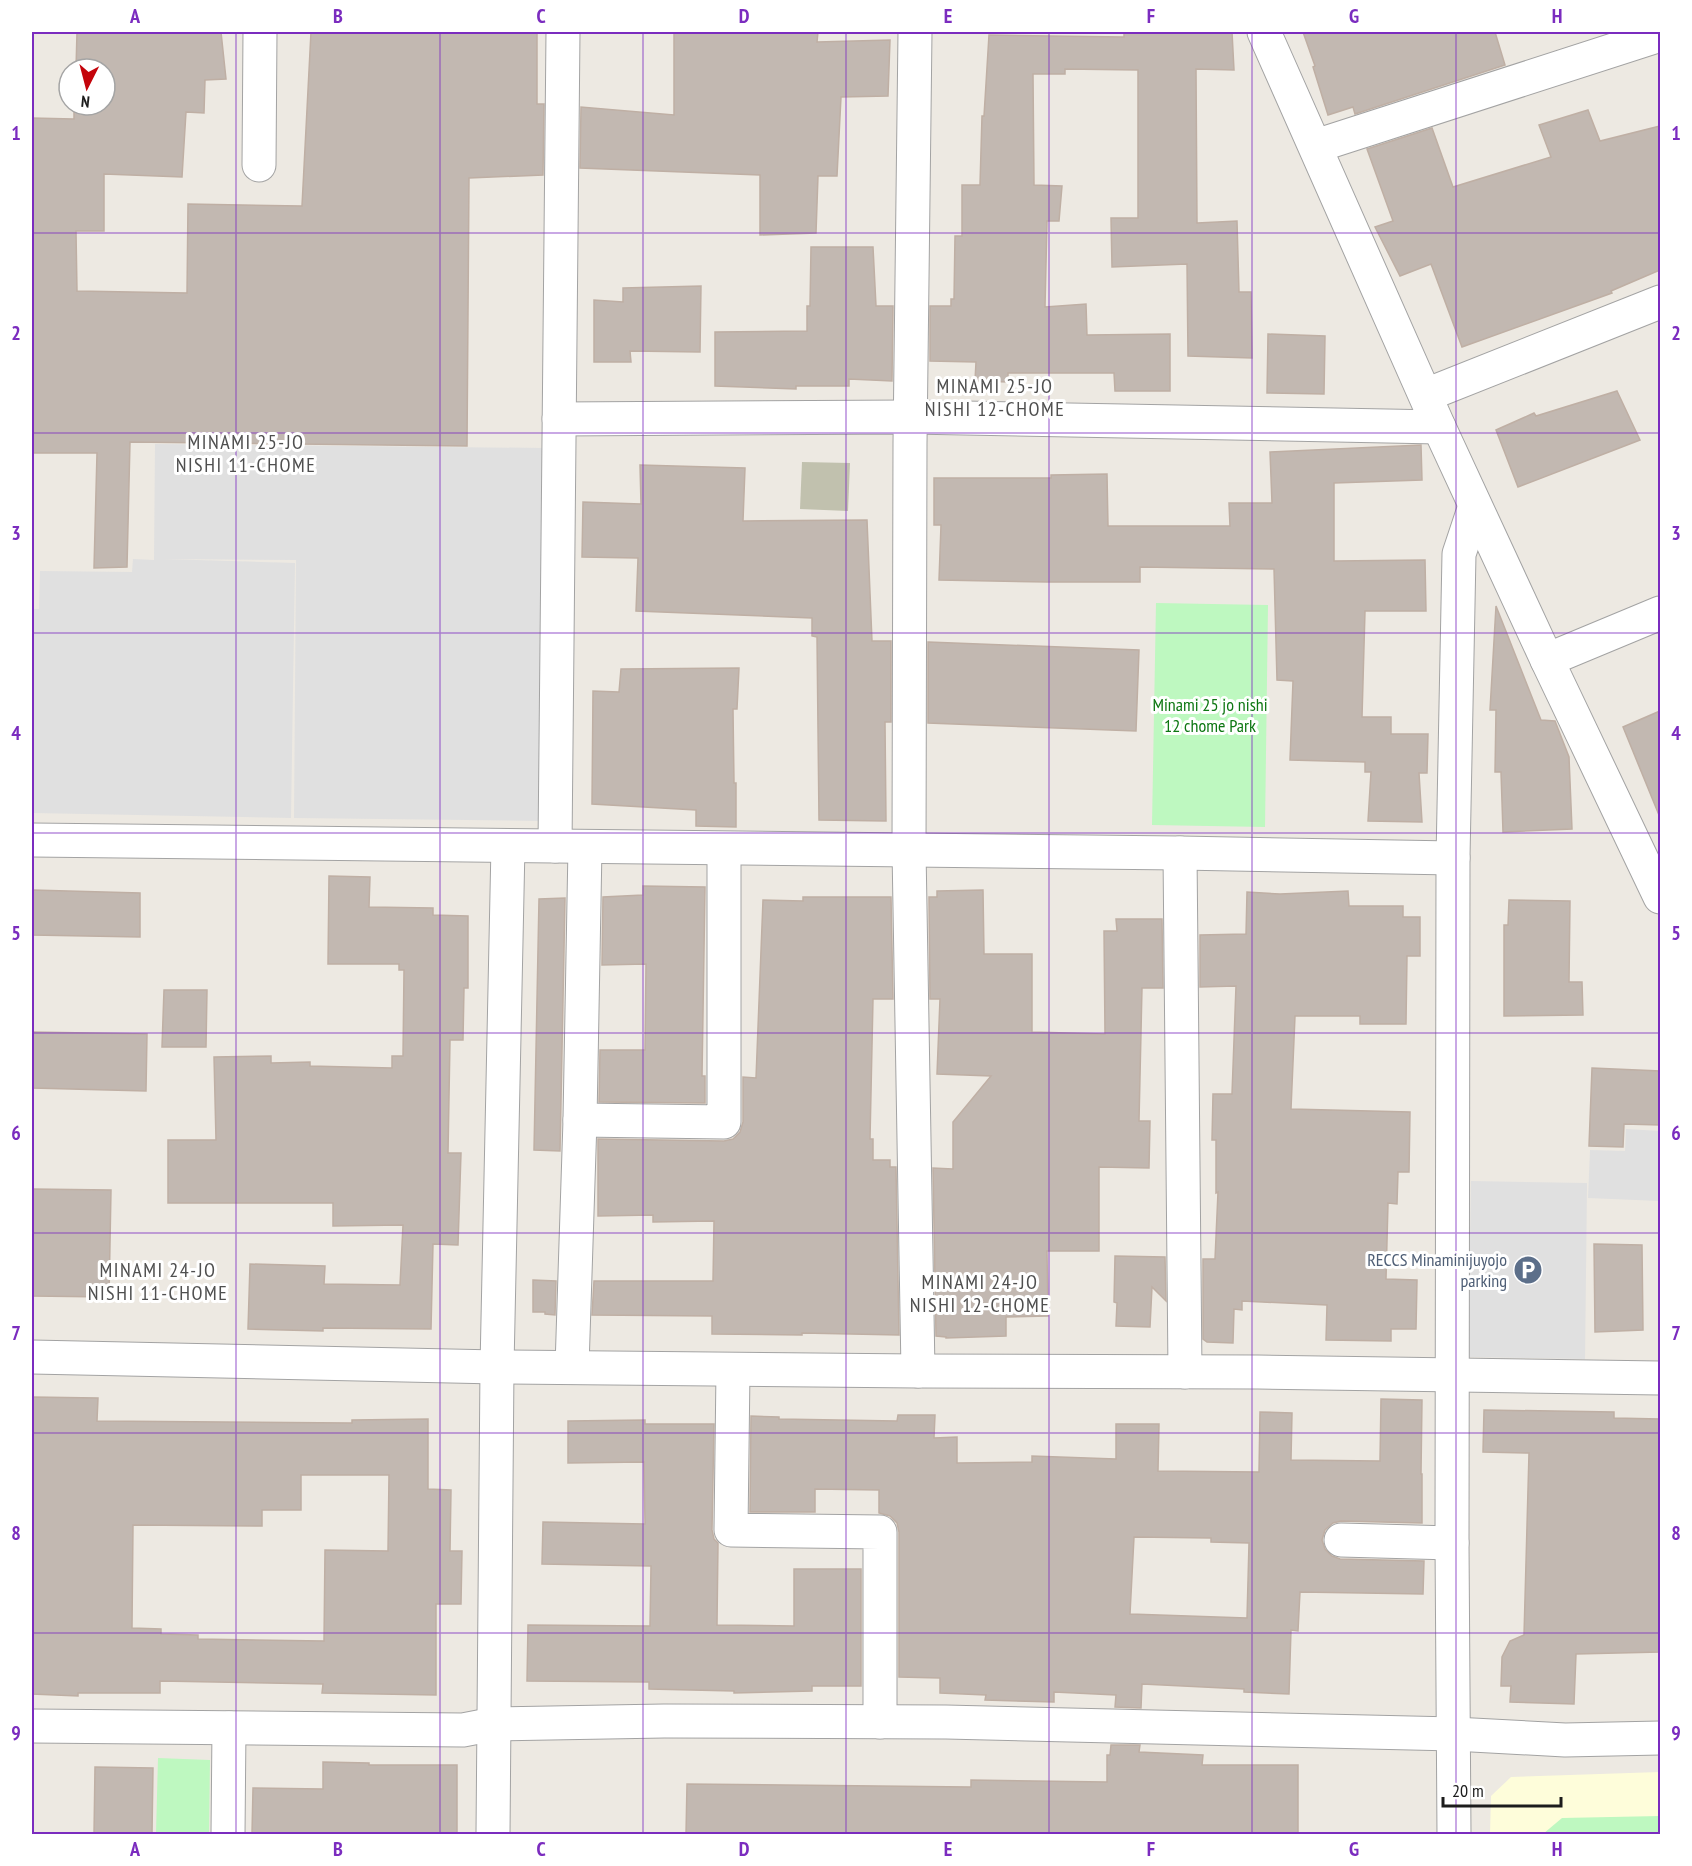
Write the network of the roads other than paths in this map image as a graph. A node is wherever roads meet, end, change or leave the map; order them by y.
1 (260, 32) edge
2 (563, 32) edge
3 (915, 32) edge
4 (1264, 32) edge
5 (1660, 35) edge
6 (1316, 146) junction
7 (259, 165) dead end
8 (1660, 302) edge
9 (1426, 395) junction
10 (910, 417) junction
11 (559, 419) junction
12 (1439, 427) junction
13 (1475, 506) junction
14 (1660, 613) edge
15 (1547, 660) junction
16 (32, 840) edge
17 (508, 846) junction
18 (570, 847) junction
19 (724, 849) junction
20 (909, 850) junction
21 (1180, 853) junction
22 (1453, 858) junction
23 (1660, 897) edge
24 (580, 1120) junction
25 (32, 1357) edge
26 (497, 1367) junction
27 (572, 1367) junction
28 (733, 1370) junction
29 (918, 1371) junction
30 (1185, 1372) junction
31 (1452, 1376) junction
32 (1660, 1378) edge
33 (1341, 1540) dead end
34 (1452, 1543) junction
35 (880, 1722) junction
36 (494, 1724) junction
37 (32, 1726) edge
38 (229, 1728) junction
39 (1454, 1734) junction
40 (1660, 1737) edge
41 (228, 1834) edge
42 (493, 1834) edge
43 (1454, 1834) edge

1 - 7 street
2 - 11 street
3 - 10 street
4 - 6 street
5 - 6 street
6 - 9 street
8 - 9 street
9 - 12 street
10 - 11 street
10 - 12 street
10 - 20 street
11 - 18 street
12 - 13 street
13 - 15 street
13 - 22 street
14 - 15 street
15 - 23 street
16 - 17 street
17 - 18 street
17 - 26 street
18 - 19 street
18 - 24 street
19 - 20 street
19 - 24 street
20 - 21 street
20 - 29 street
21 - 22 street
21 - 30 street
22 - 31 street
24 - 27 street
25 - 26 street
26 - 27 street
26 - 36 street
27 - 28 street
28 - 29 street
28 - 35 street
29 - 30 street
30 - 31 street
31 - 32 street
31 - 34 street
33 - 34 street
34 - 39 street
35 - 36 street
35 - 39 street
36 - 38 street
36 - 42 street
37 - 38 street
38 - 41 street
39 - 40 street
39 - 43 street

